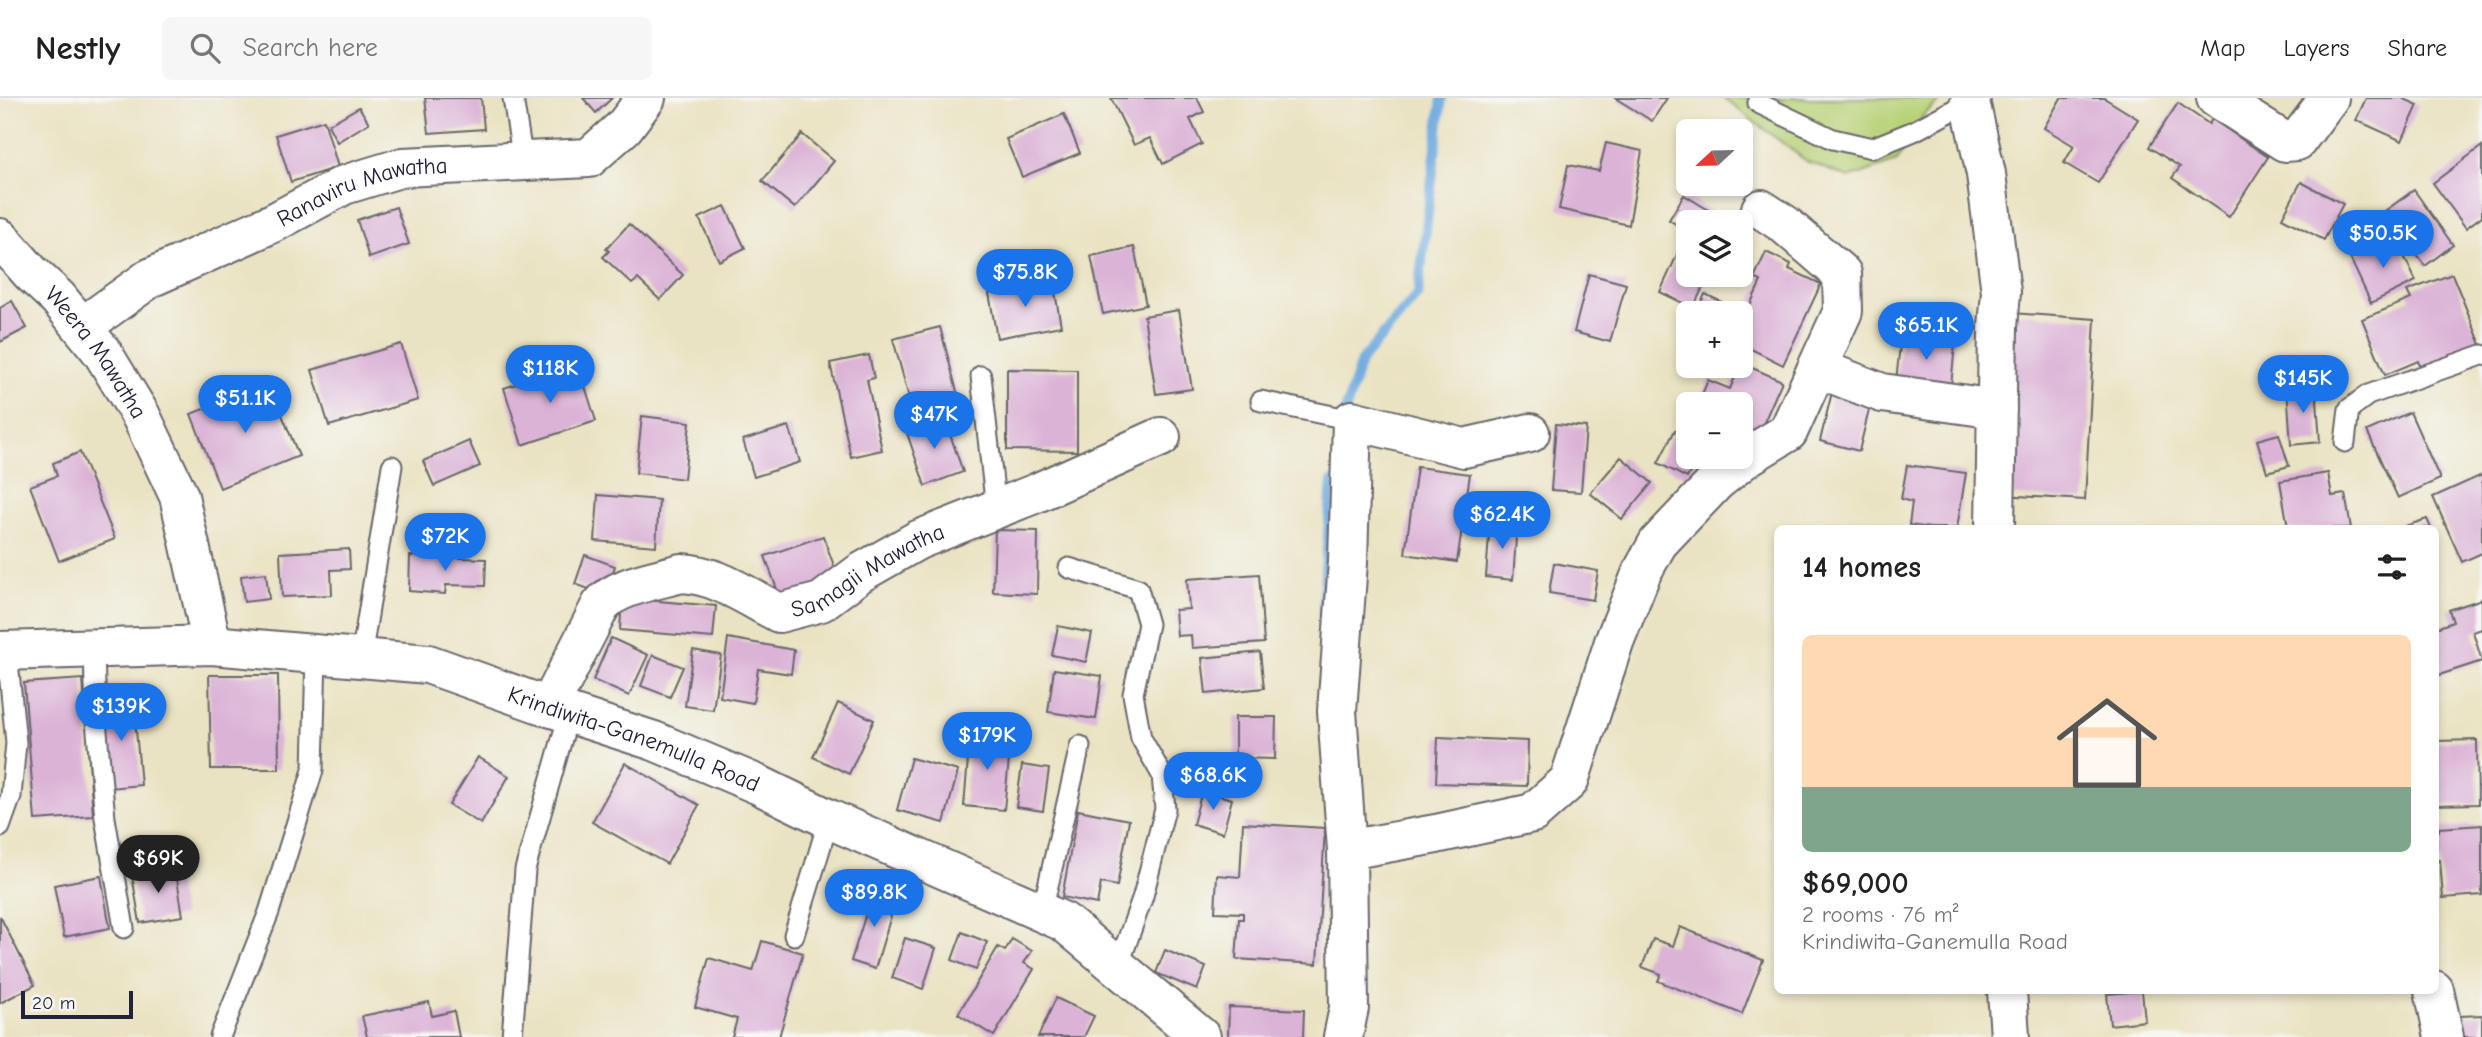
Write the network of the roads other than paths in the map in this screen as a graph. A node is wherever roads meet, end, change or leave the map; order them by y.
1 (513, 98) edge
2 (646, 98) edge
3 (2216, 98) edge
4 (2329, 98) edge
5 (1970, 100) edge
6 (1758, 103) dead end
7 (523, 162) junction
8 (1761, 209) dead end
9 (0, 237) edge
10 (82, 327) junction
11 (2482, 355) edge
12 (1817, 368) junction
13 (981, 376) dead end
14 (1261, 401) dead end
15 (1997, 409) junction
16 (1352, 420) junction
17 (1530, 433) dead end
18 (1161, 437) dead end
19 (2345, 442) dead end
20 (392, 466) dead end
21 (996, 509) junction
22 (1995, 525) edge
23 (1069, 568) dead end
24 (212, 645) junction
25 (94, 649) junction
26 (4, 651) edge
27 (316, 654) junction
28 (361, 658) junction
29 (559, 711) junction
30 (1080, 746) dead end
31 (829, 819) junction
32 (0, 827) edge
33 (1347, 850) junction
34 (1042, 912) junction
35 (124, 928) dead end
36 (794, 935) dead end
37 (1118, 967) junction
38 (2007, 994) edge
39 (2435, 994) edge
40 (220, 1037) edge
41 (512, 1037) edge
42 (1201, 1037) edge
43 (1343, 1037) edge
44 (2010, 1037) edge
45 (2444, 1037) edge

1 - 7 lane
2 - 7 street, Ranaviru Mawatha
3 - 4 street
5 - 6 lane
5 - 15 street
7 - 10 street, Ranaviru Mawatha
8 - 12 street
9 - 10 street, Weera Mawatha
10 - 24 street, Weera Mawatha
11 - 19 lane
12 - 15 street
12 - 33 street
13 - 21 lane
14 - 16 lane
15 - 22 street
16 - 17 street
16 - 33 street
18 - 21 street, Samagii Mawatha
20 - 28 lane
21 - 29 street, Samagii Mawatha
23 - 37 lane
24 - 25 street, Krindiwita-Ganemulla Road
24 - 27 street, Krindiwita-Ganemulla Road
25 - 26 street, Krindiwita-Ganemulla Road
25 - 35 lane
26 - 32 lane
27 - 28 street, Krindiwita-Ganemulla Road
27 - 40 lane
28 - 29 street, Krindiwita-Ganemulla Road
29 - 31 street, Krindiwita-Ganemulla Road
29 - 41 lane
30 - 34 lane
31 - 34 street, Krindiwita-Ganemulla Road
31 - 36 lane
33 - 43 street
34 - 37 street, Krindiwita-Ganemulla Road
37 - 42 street, Krindiwita-Ganemulla Road
38 - 44 street
39 - 45 street

